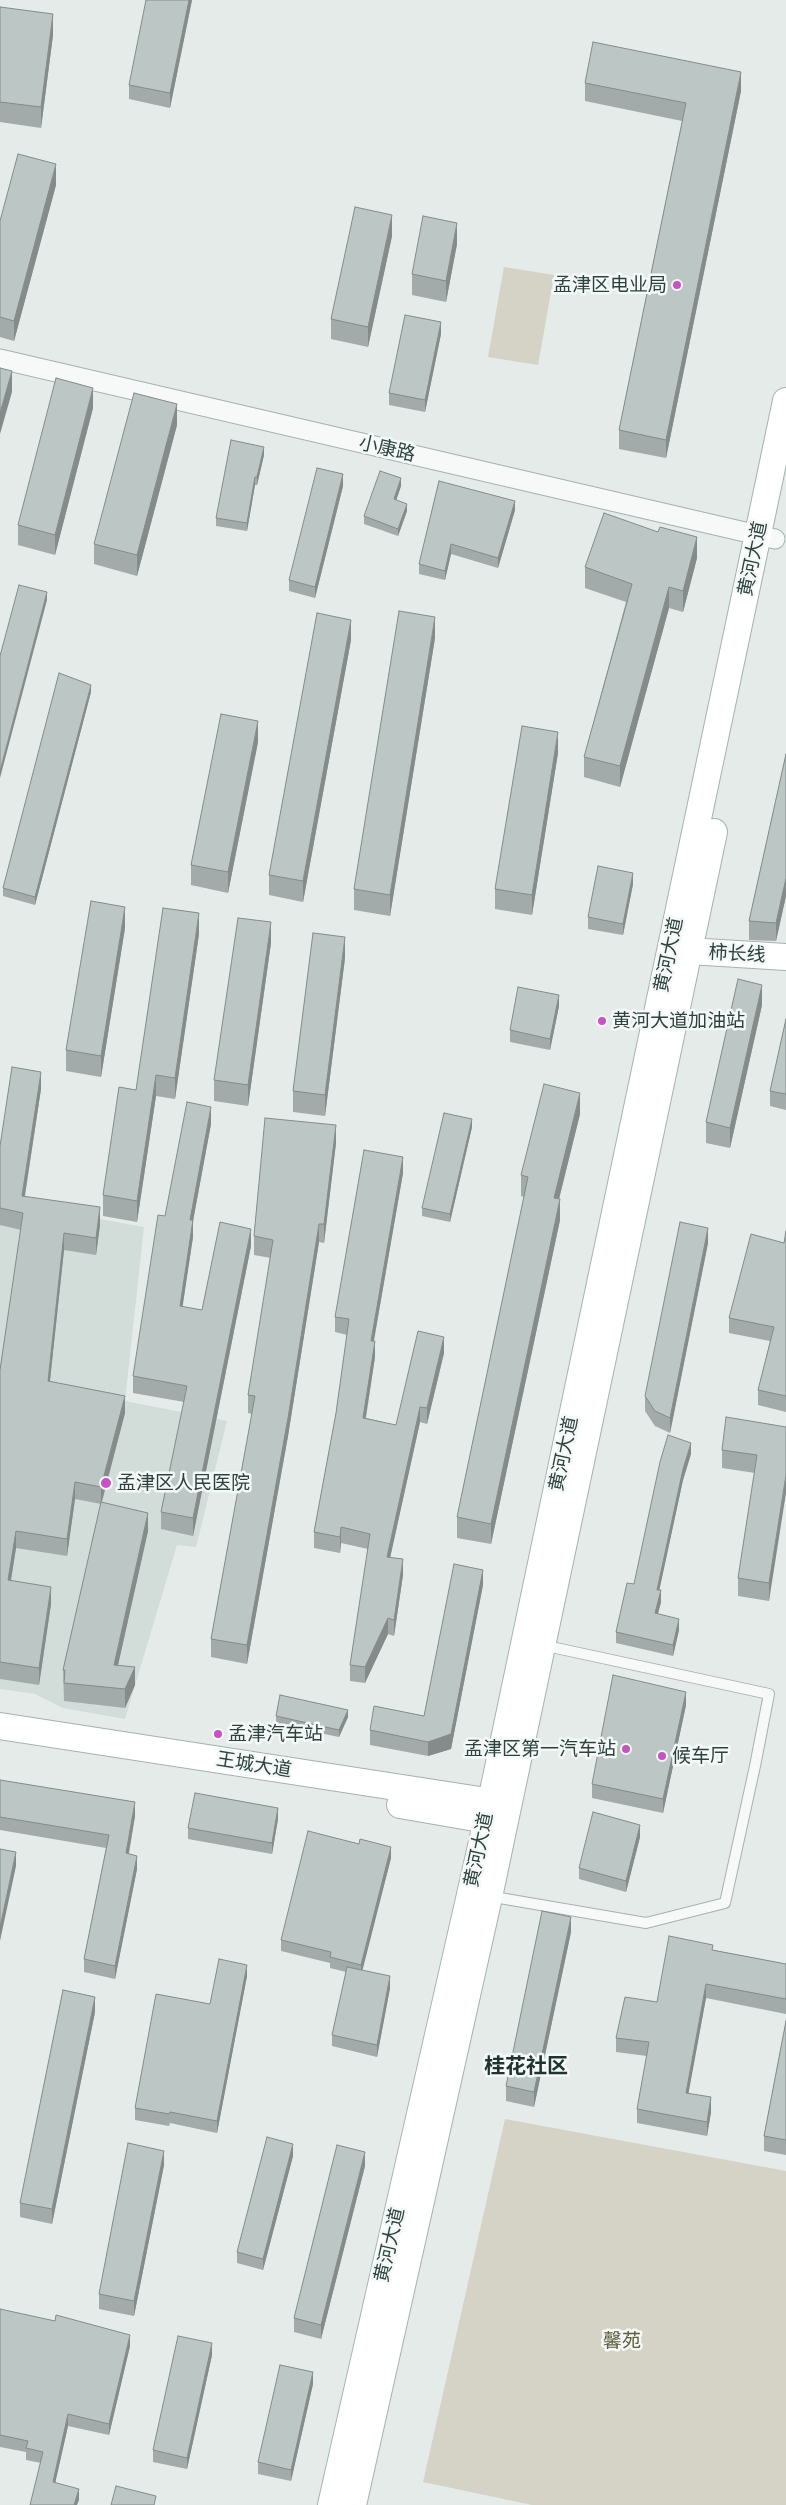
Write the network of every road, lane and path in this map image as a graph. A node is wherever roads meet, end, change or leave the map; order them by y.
1 (0, 359) edge
2 (786, 401) edge
3 (786, 487) edge
4 (775, 539) junction
5 (689, 951) junction
6 (786, 957) edge
7 (534, 1644) junction
8 (0, 1726) edge
9 (0, 1740) edge
10 (498, 1812) junction
11 (480, 1894) junction
12 (331, 2505) edge
13 (353, 2505) edge

1 - 4 street, 小康路
2 - 7 main road, 黄河大道
3 - 4 main road, 黄河大道
4 - 5 main road, 黄河大道
5 - 6 main road, 柿长线
5 - 7 main road, 黄河大道
7 - 10 main road, 黄河大道
7 - 11 lane
8 - 10 main road, 王城大道
9 - 10 main road, 王城大道
10 - 11 main road, 黄河大道
11 - 12 main road, 黄河大道
11 - 13 main road, 黄河大道

